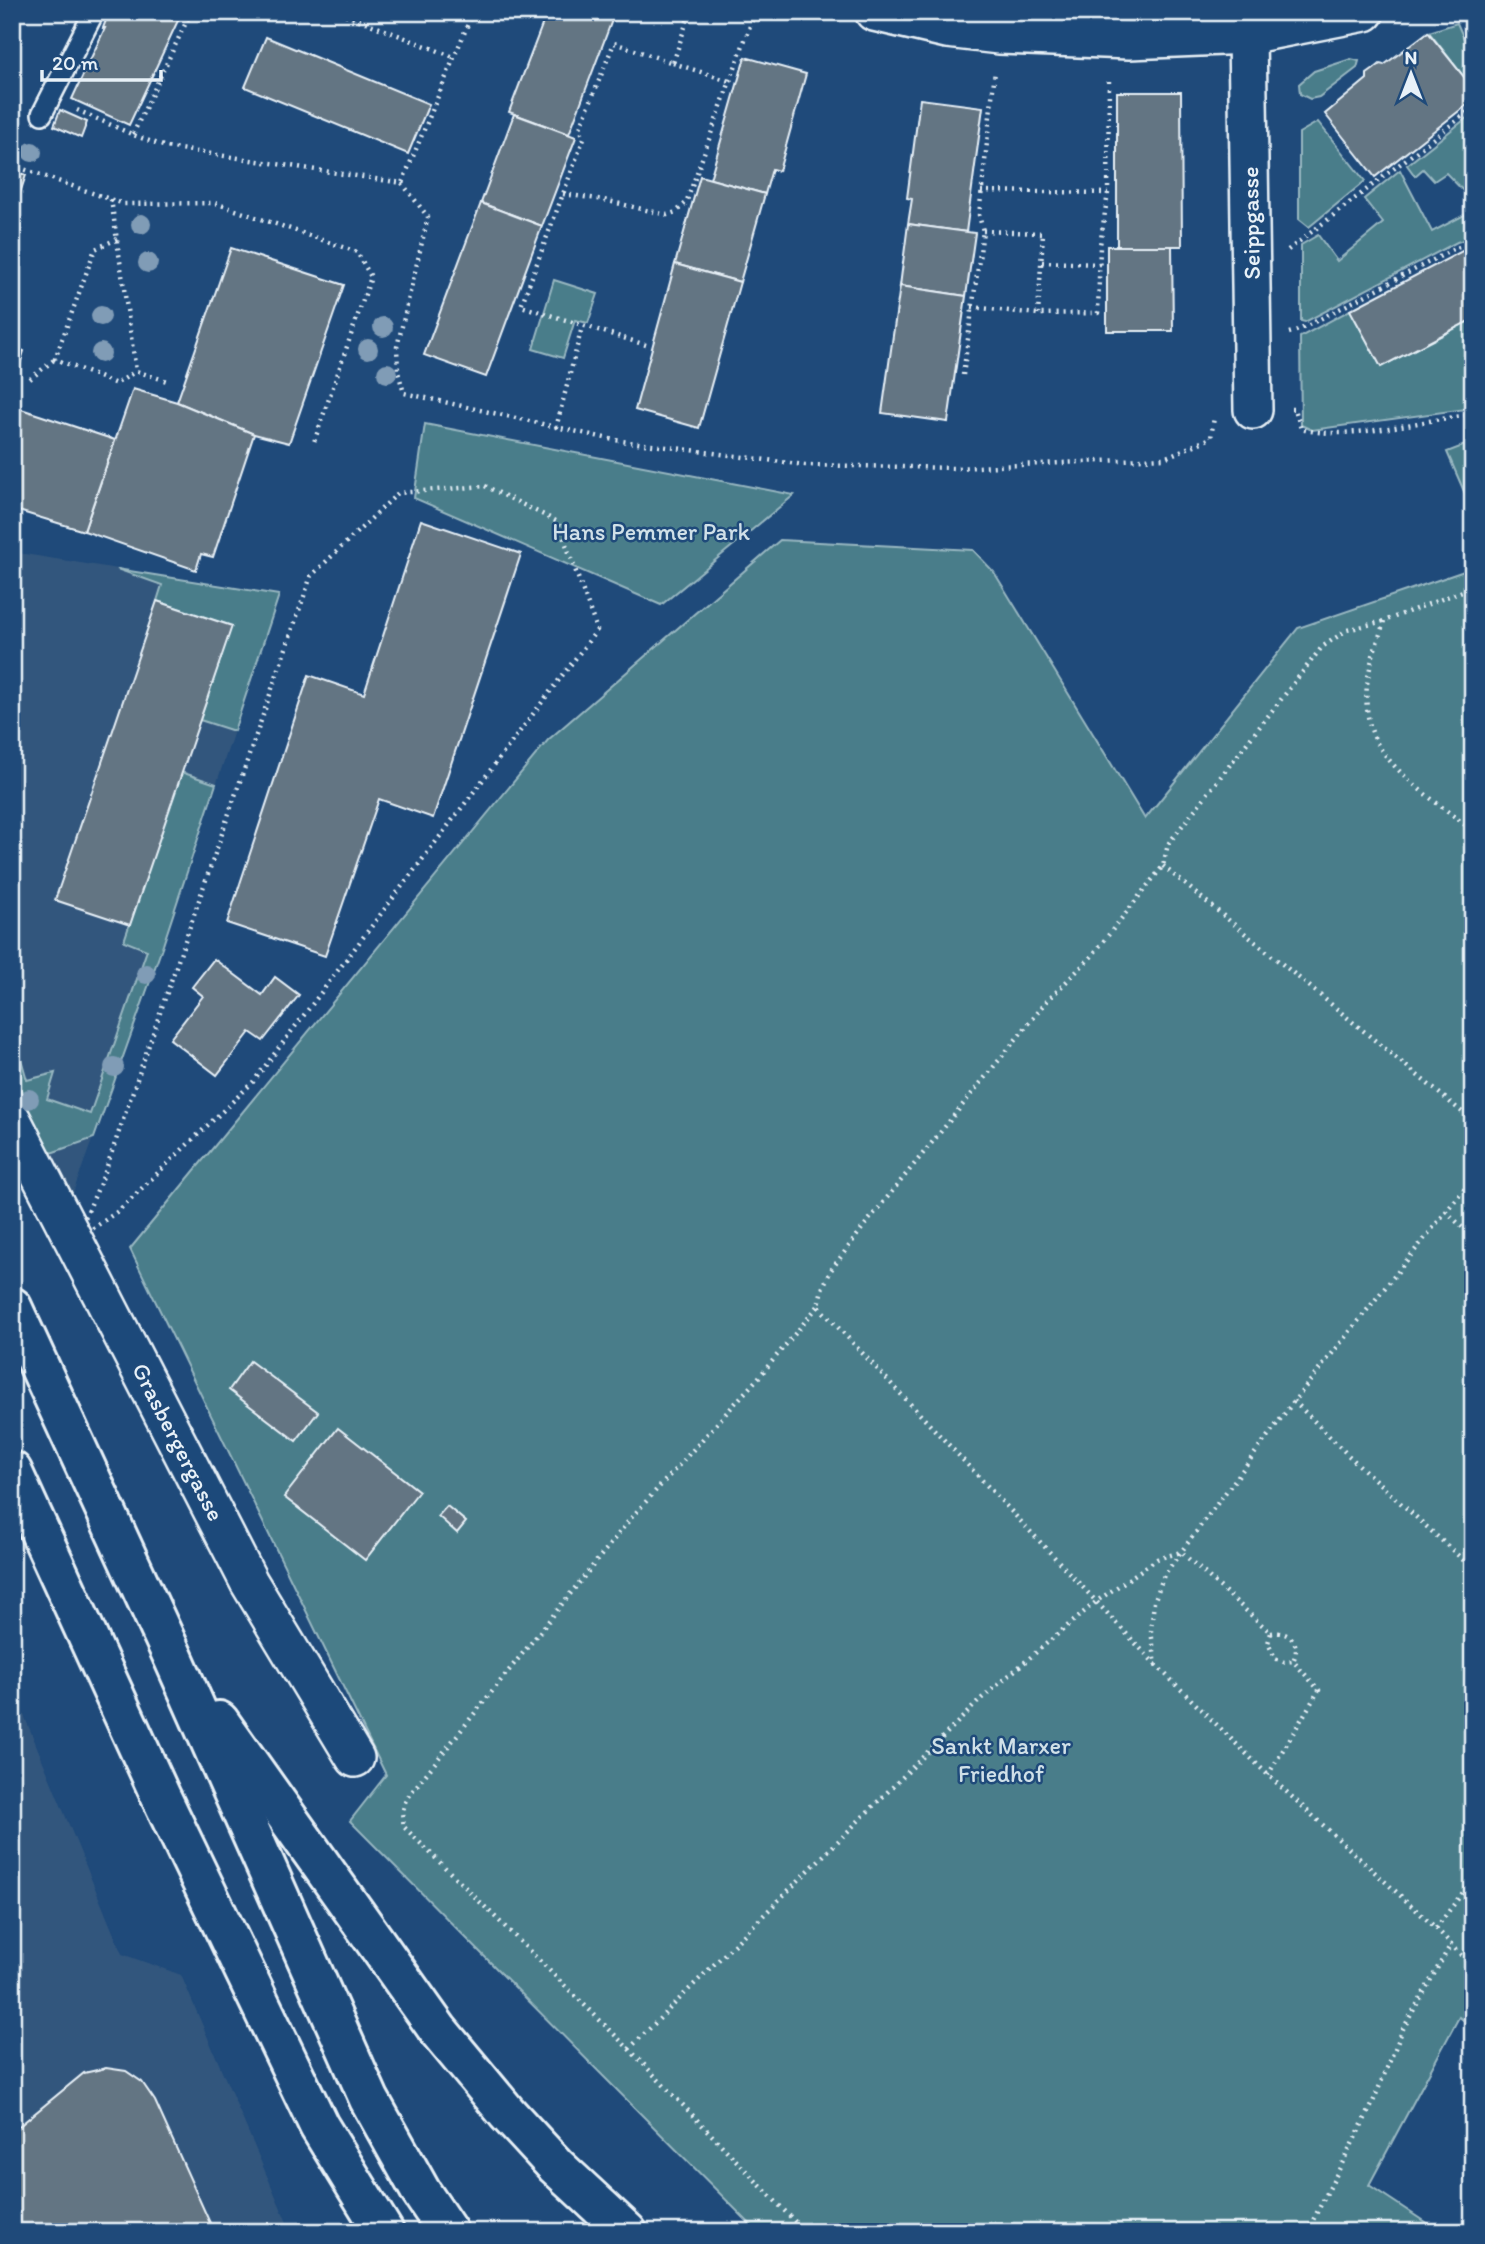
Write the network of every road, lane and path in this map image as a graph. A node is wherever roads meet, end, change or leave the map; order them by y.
1 (94, 12) edge
2 (191, 12) edge
3 (339, 12) edge
4 (473, 12) edge
5 (690, 12) edge
6 (755, 12) edge
7 (874, 12) edge
8 (1365, 12) edge
9 (1462, 12) edge
10 (999, 35) junction
11 (1247, 36) junction
12 (1110, 40) junction
13 (1473, 41) edge
14 (454, 57) junction
15 (673, 63) junction
16 (729, 81) junction
17 (51, 95) junction
18 (1473, 108) edge
19 (42, 114) dead end
20 (133, 134) junction
21 (12, 165) edge
22 (402, 183) junction
23 (981, 191) junction
24 (1108, 193) junction
25 (563, 194) junction
26 (111, 199) junction
27 (983, 231) junction
28 (117, 239) junction
29 (1473, 243) edge
30 (1042, 262) junction
31 (1100, 264) junction
32 (1251, 274) junction
33 (972, 307) junction
34 (1038, 314) junction
35 (582, 327) junction
36 (1252, 342) junction
37 (646, 345) dead end
38 (55, 359) junction
39 (136, 371) junction
40 (962, 375) dead end
41 (30, 379) dead end
42 (170, 382) dead end
43 (1253, 410) junction
44 (1473, 415) edge
45 (556, 428) junction
46 (313, 445) dead end
47 (1473, 587) edge
48 (1384, 621) junction
49 (1473, 831) edge
50 (1163, 866) junction
51 (12, 1120) edge
52 (1473, 1121) edge
53 (1473, 1178) edge
54 (1446, 1211) junction
55 (1473, 1238) edge
56 (75, 1241) junction
57 (818, 1306) junction
58 (12, 1307) edge
59 (1294, 1401) junction
60 (12, 1471) edge
61 (1181, 1552) junction
62 (1473, 1569) edge
63 (1097, 1601) junction
64 (1271, 1633) junction
65 (173, 1657) junction
66 (1293, 1661) junction
67 (1156, 1665) junction
68 (355, 1758) dead end
69 (1268, 1775) junction
70 (1473, 1879) edge
71 (1436, 1928) junction
72 (1451, 1944) junction
73 (1473, 1968) edge
74 (1473, 2044) edge
75 (629, 2049) junction
76 (1473, 2080) edge
77 (319, 2126) junction
78 (352, 2232) edge
79 (384, 2232) edge
80 (448, 2232) edge
81 (627, 2232) edge
82 (805, 2232) edge
83 (1307, 2232) edge

1 - 17 lane
2 - 20 path
3 - 14 path
4 - 14 path
5 - 15 path
6 - 16 path
7 - 10 street
8 - 11 street
9 - 13 path
10 - 12 street
10 - 23 path
11 - 12 street
11 - 32 street, Seippgasse
12 - 24 path
14 - 22 path
15 - 16 path
15 - 25 path
16 - 25 path
17 - 19 lane
17 - 20 path
18 - 32 path
20 - 22 path
21 - 26 path
22 - 45 path
23 - 24 path
23 - 27 path
24 - 31 path
25 - 35 path
26 - 28 path
26 - 46 path
27 - 30 path
27 - 33 path
28 - 38 path
28 - 39 path
29 - 36 path
30 - 31 path
30 - 34 path
31 - 34 path
32 - 36 street, Seippgasse
33 - 34 path
33 - 40 path
35 - 37 path
35 - 45 path
36 - 43 street, Seippgasse
38 - 39 path
38 - 41 path
39 - 42 path
43 - 44 path
43 - 45 path
47 - 48 path
48 - 49 path
48 - 50 path
50 - 52 path
50 - 57 path
51 - 56 street, Grasbergergasse
53 - 54 path
54 - 55 path
54 - 59 path
56 - 56 path
56 - 68 street, Grasbergergasse
57 - 63 path
57 - 75 path
58 - 65 highway
59 - 61 path
59 - 62 path
60 - 77 highway
61 - 63 path
61 - 64 path
61 - 67 path
63 - 67 path
63 - 75 path
64 - 66 path
64 - 66 path
65 - 80 highway
65 - 81 highway
66 - 69 path
67 - 69 path
69 - 71 path
70 - 71 path
71 - 72 path
72 - 73 path
72 - 83 path
74 - 76 path
75 - 82 path
77 - 78 highway
77 - 79 highway

